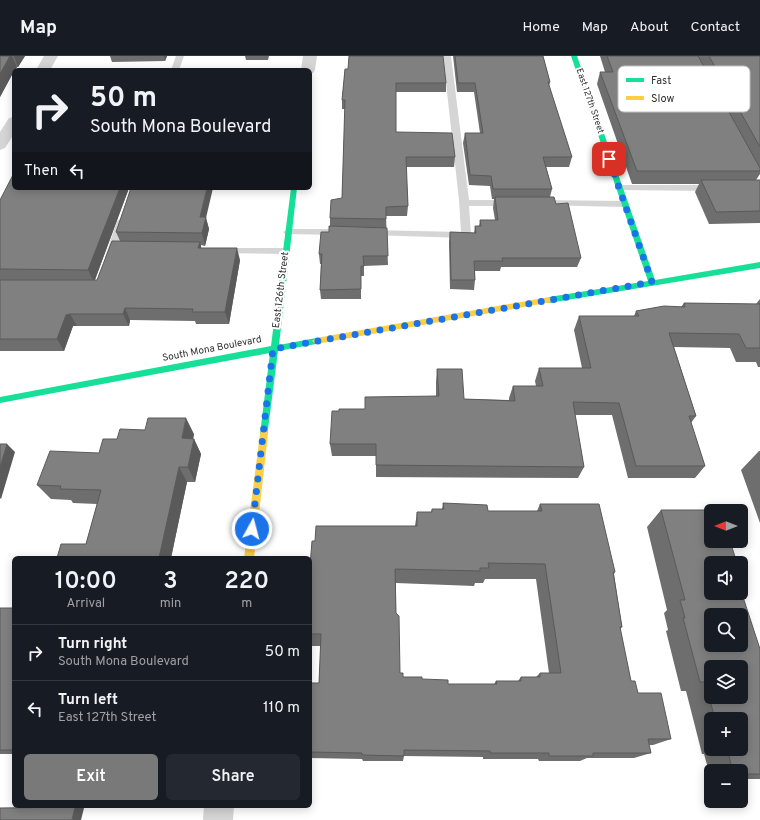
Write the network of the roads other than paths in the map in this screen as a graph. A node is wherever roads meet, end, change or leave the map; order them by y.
1 (51, 56) edge
2 (180, 56) edge
3 (310, 56) edge
4 (447, 56) edge
5 (574, 56) edge
6 (44, 68) edge
7 (176, 68) edge
8 (308, 68) edge
9 (12, 124) edge
10 (0, 145) edge
11 (619, 188) junction
12 (721, 188) edge
13 (294, 190) edge
14 (464, 203) junction
15 (518, 203) edge
16 (533, 203) edge
17 (625, 204) junction
18 (127, 208) edge
19 (288, 232) junction
20 (350, 233) edge
21 (365, 233) edge
22 (215, 250) edge
23 (286, 251) junction
24 (760, 265) edge
25 (106, 269) edge
26 (652, 282) junction
27 (273, 349) junction
28 (0, 400) edge
29 (249, 556) edge
30 (219, 808) edge
31 (218, 820) edge

1 - 6 street
2 - 7 lane
3 - 8 street
4 - 14 lane
5 - 11 street, East 127th Street
9 - 10 street
11 - 12 lane
11 - 17 street, East 127th Street
13 - 19 street, East 126th Street
14 - 15 lane
14 - 21 lane
16 - 17 lane
17 - 26 street, East 127th Street
18 - 25 lane
19 - 20 lane
19 - 23 street, East 126th Street
22 - 23 lane
23 - 27 street, East 126th Street
24 - 26 street, South Mona Boulevard
26 - 27 street, South Mona Boulevard
27 - 28 street, South Mona Boulevard
27 - 29 street, East 126th Street
30 - 31 street

